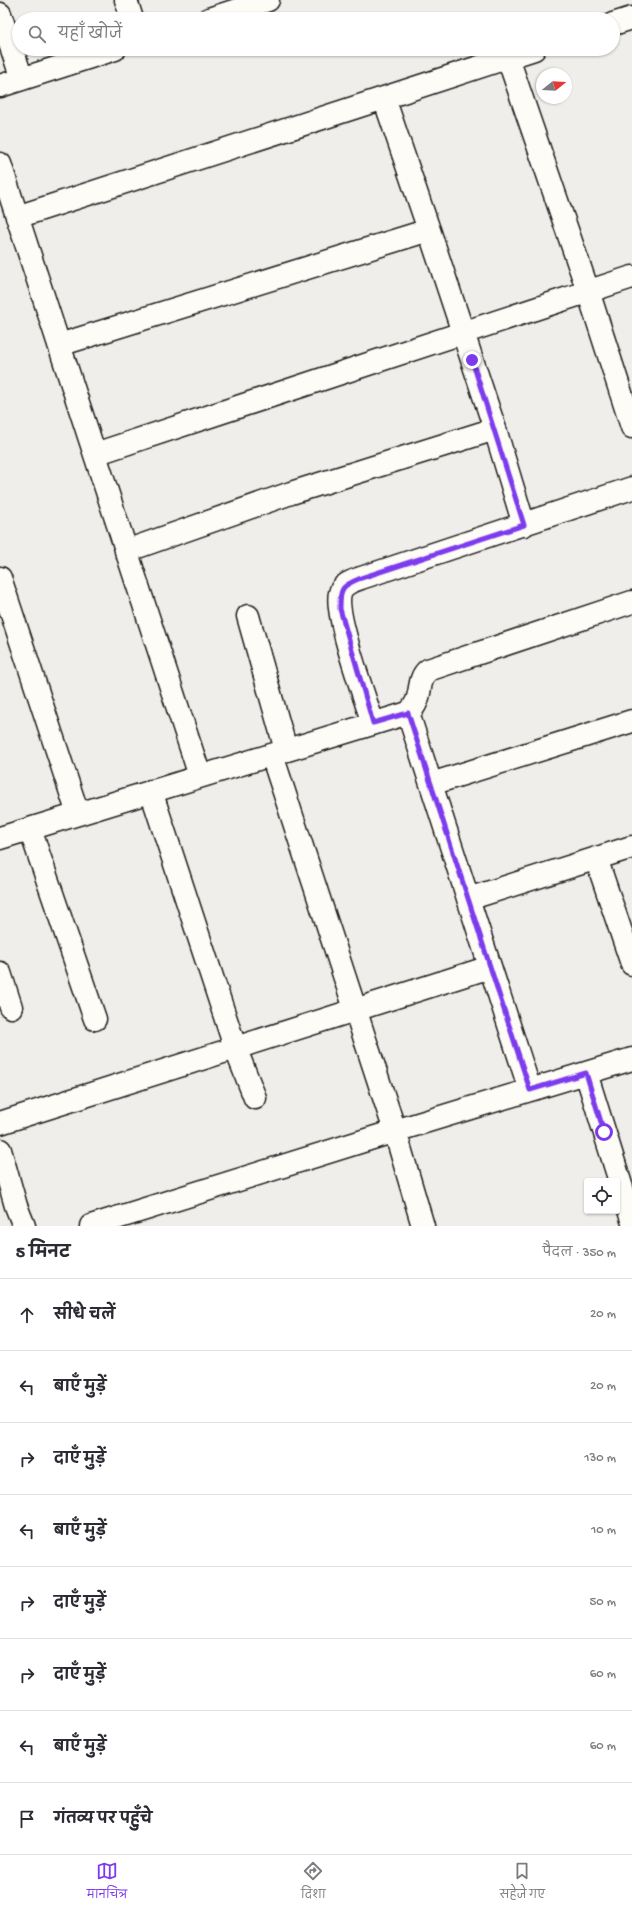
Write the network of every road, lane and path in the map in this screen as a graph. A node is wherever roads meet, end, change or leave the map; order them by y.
1 (126, 0) edge
2 (263, 1) edge
3 (130, 12) edge
4 (230, 12) edge
5 (0, 14) edge
6 (12, 49) edge
7 (14, 56) edge
8 (93, 56) edge
9 (514, 56) edge
10 (508, 58) junction
11 (22, 79) junction
12 (0, 86) edge
13 (384, 98) junction
14 (0, 164) edge
15 (17, 217) junction
16 (429, 230) junction
17 (632, 277) edge
18 (588, 291) junction
19 (463, 333) junction
20 (59, 345) junction
21 (632, 427) edge
22 (495, 429) junction
23 (95, 454) junction
24 (632, 488) edge
25 (524, 525) junction
26 (126, 551) junction
27 (0, 578) edge
28 (632, 602) edge
29 (248, 616) dead end
30 (408, 713) junction
31 (632, 721) edge
32 (373, 723) junction
33 (279, 752) junction
34 (200, 776) junction
35 (431, 784) junction
36 (151, 791) junction
37 (78, 814) junction
38 (30, 828) junction
39 (0, 838) edge
40 (632, 847) edge
41 (596, 858) junction
42 (468, 898) junction
43 (632, 964) edge
44 (490, 966) junction
45 (0, 972) edge
46 (11, 1007) dead end
47 (355, 1009) junction
48 (95, 1019) dead end
49 (235, 1047) junction
50 (632, 1059) edge
51 (586, 1073) junction
52 (530, 1090) junction
53 (255, 1098) dead end
54 (0, 1123) edge
55 (395, 1131) junction
56 (0, 1150) edge
57 (8, 1208) edge
58 (632, 1220) edge
59 (24, 1226) edge
60 (91, 1226) edge
61 (423, 1226) edge

1 - 3 street
2 - 4 street
5 - 6 street
7 - 11 street
8 - 11 street
9 - 10 street
10 - 13 street
10 - 18 street
11 - 12 street
13 - 15 street
13 - 16 street
14 - 15 street
15 - 20 street
16 - 19 street
16 - 20 street
17 - 18 street
18 - 19 street
18 - 21 street
19 - 22 street
19 - 23 street
20 - 23 street
22 - 25 street
22 - 26 street
23 - 26 street
24 - 25 street
25 - 32 street
26 - 34 street
27 - 37 street
28 - 30 street
29 - 33 street
30 - 32 street
30 - 35 street
31 - 35 street
32 - 33 street
33 - 34 street
33 - 47 street
34 - 36 street
35 - 42 street
36 - 37 street
36 - 49 street
37 - 38 street
38 - 39 street
38 - 48 street
40 - 41 street
41 - 42 street
41 - 43 street
42 - 44 street
44 - 47 street
44 - 52 street
45 - 46 street
47 - 49 street
47 - 55 street
49 - 53 street
49 - 54 street
50 - 51 street
51 - 52 street
51 - 58 street
52 - 55 street
55 - 60 street
55 - 61 street
56 - 57 street
57 - 59 street

